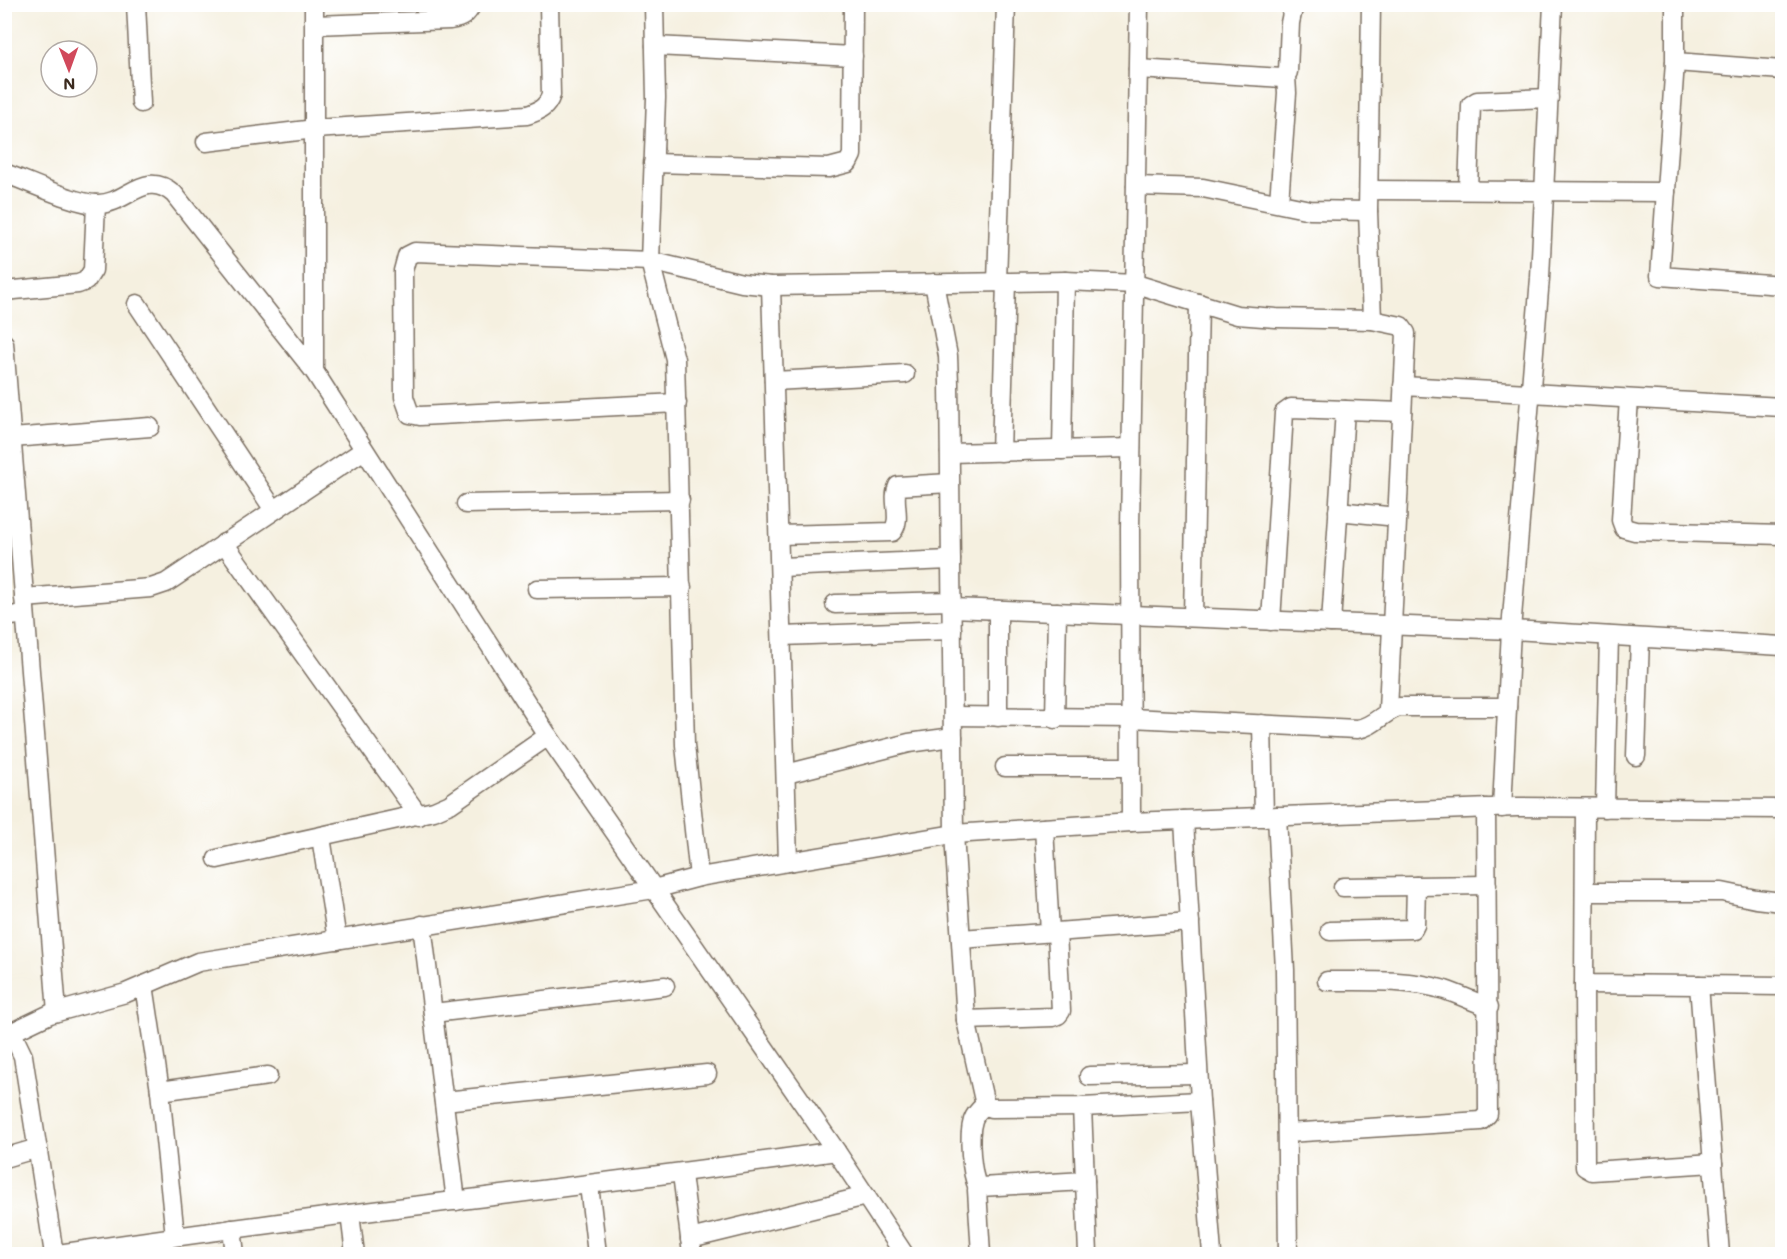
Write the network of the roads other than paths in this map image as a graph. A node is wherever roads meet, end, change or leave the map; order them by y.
1 (136, 4) edge
2 (314, 4) edge
3 (472, 4) edge
4 (549, 4) edge
5 (654, 4) edge
6 (853, 4) edge
7 (1006, 4) edge
8 (1139, 4) edge
9 (1294, 4) edge
10 (1371, 4) edge
11 (1553, 4) edge
12 (1675, 4) edge
13 (315, 25) junction
14 (655, 46) junction
15 (853, 56) junction
16 (1675, 62) junction
17 (1138, 69) junction
18 (1782, 70) edge
19 (1286, 76) junction
20 (1549, 98) junction
21 (141, 103) dead end
22 (315, 129) junction
23 (206, 142) dead end
24 (653, 163) junction
25 (4, 173) edge
26 (1136, 186) junction
27 (1369, 190) junction
28 (1468, 190) junction
29 (1544, 190) junction
30 (1666, 192) junction
31 (1279, 202) junction
32 (96, 204) junction
33 (1368, 211) junction
34 (650, 261) junction
35 (1065, 280) junction
36 (1002, 282) junction
37 (934, 283) junction
38 (1136, 284) junction
39 (1782, 285) edge
40 (771, 286) junction
41 (4, 291) edge
42 (1199, 303) junction
43 (138, 304) dead end
44 (1372, 320) junction
45 (4, 343) edge
46 (314, 371) junction
47 (905, 374) dead end
48 (774, 381) junction
49 (1403, 386) junction
50 (1530, 393) junction
51 (1629, 399) junction
52 (677, 403) junction
53 (1782, 407) edge
54 (1345, 410) junction
55 (1402, 412) junction
56 (150, 427) dead end
57 (12, 438) junction
58 (1131, 448) junction
59 (364, 450) junction
60 (1062, 450) junction
61 (1001, 452) junction
62 (950, 453) junction
63 (950, 483) junction
64 (680, 500) junction
65 (466, 504) dead end
66 (274, 510) junction
67 (1338, 511) junction
68 (1397, 517) junction
69 (779, 535) junction
70 (1782, 535) edge
71 (224, 543) junction
72 (951, 560) junction
73 (780, 567) junction
74 (682, 587) junction
75 (537, 589) dead end
76 (835, 604) dead end
77 (952, 604) junction
78 (25, 606) junction
79 (998, 610) junction
80 (1057, 612) junction
81 (1131, 615) junction
82 (4, 617) edge
83 (1192, 617) junction
84 (1271, 621) junction
85 (1331, 623) junction
86 (1392, 626) junction
87 (952, 630) junction
88 (1511, 630) junction
89 (782, 636) junction
90 (1609, 636) junction
91 (1640, 638) junction
92 (1782, 646) edge
93 (1507, 706) junction
94 (1388, 710) junction
95 (952, 716) junction
96 (998, 717) junction
97 (1131, 718) junction
98 (1055, 719) junction
99 (1263, 724) junction
100 (548, 736) junction
101 (953, 737) junction
102 (1636, 756) dead end
103 (1005, 767) dead end
104 (1131, 767) junction
105 (786, 774) junction
106 (1494, 808) junction
107 (1585, 808) junction
108 (1605, 808) junction
109 (1782, 809) edge
110 (418, 816) junction
111 (1270, 816) junction
112 (1184, 820) junction
113 (1131, 822) junction
114 (1044, 828) junction
115 (954, 834) junction
116 (321, 837) junction
117 (217, 859) dead end
118 (788, 862) junction
119 (699, 877) junction
120 (1487, 885) junction
121 (1416, 886) junction
122 (1343, 887) dead end
123 (654, 889) junction
124 (1585, 892) junction
125 (1782, 902) edge
126 (1190, 922) junction
127 (422, 925) junction
128 (1330, 931) dead end
129 (1053, 932) junction
130 (960, 939) junction
131 (337, 940) junction
132 (1328, 981) dead end
133 (1584, 984) junction
134 (144, 985) junction
135 (1699, 985) junction
136 (665, 986) dead end
137 (1782, 986) edge
138 (1489, 1007) junction
139 (57, 1012) junction
140 (433, 1013) junction
141 (966, 1020) junction
142 (7, 1032) edge
143 (707, 1074) dead end
144 (1198, 1074) junction
145 (268, 1076) dead end
146 (1089, 1076) dead end
147 (160, 1091) junction
148 (444, 1101) junction
149 (1200, 1101) junction
150 (985, 1104) junction
151 (1082, 1107) junction
152 (1287, 1133) junction
153 (38, 1148) junction
154 (836, 1151) junction
155 (4, 1158) edge
156 (1713, 1163) junction
157 (682, 1174) junction
158 (1085, 1182) junction
159 (589, 1185) junction
160 (978, 1188) junction
161 (866, 1196) junction
162 (456, 1201) junction
163 (350, 1215) junction
164 (232, 1229) junction
165 (174, 1236) junction
166 (691, 1247) edge
167 (56, 1254) edge
168 (235, 1254) edge
169 (355, 1254) edge
170 (597, 1254) edge
171 (904, 1254) edge
172 (981, 1254) edge
173 (1088, 1254) edge
174 (1212, 1254) edge
175 (1288, 1254) edge
176 (1720, 1254) edge

1 - 21 street
2 - 13 street
3 - 13 street
4 - 22 street
5 - 14 street
6 - 15 street
7 - 36 street
8 - 17 street
9 - 19 street
10 - 27 street
11 - 20 street
12 - 16 street
13 - 22 street
14 - 15 street
14 - 24 street
15 - 24 street
16 - 18 street
16 - 30 street
17 - 19 street
17 - 26 street
19 - 31 street
20 - 28 street
20 - 29 street
22 - 23 street
22 - 46 street
24 - 34 street
25 - 32 street
26 - 31 street
26 - 38 street
27 - 28 street
27 - 33 street
28 - 29 street
29 - 30 street
29 - 50 street
30 - 39 street
31 - 33 street
32 - 41 street
32 - 46 street
33 - 44 street
34 - 40 street
34 - 52 street
34 - 52 street
35 - 36 street
35 - 38 street
35 - 60 street
36 - 37 street
36 - 61 street
37 - 40 street
37 - 62 street
38 - 42 street
38 - 58 street
40 - 48 street
42 - 44 street
42 - 83 street
43 - 66 street
44 - 49 street
45 - 57 street
46 - 59 street
47 - 48 street
48 - 69 street
49 - 50 street
49 - 55 street
50 - 51 street
50 - 88 street
51 - 53 street
51 - 70 street
52 - 64 street
54 - 55 street
54 - 67 street
54 - 84 street
55 - 68 street
56 - 57 street
57 - 78 street
58 - 60 street
58 - 81 street
59 - 66 street
59 - 100 street
60 - 61 street
61 - 62 street
62 - 63 street
63 - 69 street
63 - 72 street
64 - 65 street
64 - 74 street
66 - 71 street
67 - 68 street
67 - 85 street
68 - 86 street
69 - 73 street
71 - 78 street
71 - 110 street
72 - 73 street
72 - 77 street
73 - 89 street
74 - 75 street
74 - 119 street
76 - 77 street
77 - 79 street
77 - 87 street
78 - 82 street
78 - 139 street
79 - 80 street
79 - 96 street
80 - 81 street
80 - 98 street
81 - 83 street
81 - 97 street
83 - 84 street
84 - 85 street
85 - 86 street
86 - 88 street
86 - 94 street
87 - 89 street
87 - 95 street
88 - 90 street
88 - 93 street
89 - 105 street
90 - 91 street
90 - 108 street
91 - 92 street
91 - 102 street
93 - 94 street
93 - 106 street
94 - 99 street
95 - 96 street
95 - 101 street
96 - 98 street
97 - 98 street
97 - 99 street
97 - 104 street
99 - 111 street
100 - 110 street
100 - 123 street
101 - 105 street
101 - 115 street
103 - 104 street
104 - 113 street
105 - 118 street
106 - 107 street
106 - 111 street
106 - 120 street
107 - 108 street
107 - 124 street
108 - 109 street
110 - 116 street
111 - 112 street
111 - 152 street
112 - 113 street
112 - 126 street
113 - 114 street
114 - 115 street
114 - 129 street
115 - 118 street
115 - 130 street
116 - 117 street
116 - 131 street
118 - 119 street
119 - 123 street
120 - 121 street
120 - 138 street
121 - 122 street
121 - 128 street
123 - 127 street
123 - 154 street
124 - 125 street
124 - 133 street
126 - 129 street
126 - 144 street
127 - 131 street
127 - 140 street
129 - 130 street
129 - 141 street
130 - 141 street
131 - 134 street
132 - 138 street
133 - 135 street
133 - 156 street
134 - 139 street
134 - 147 street
135 - 137 street
135 - 156 street
136 - 140 street
138 - 152 street
139 - 142 street
140 - 148 street
141 - 150 street
142 - 153 street
143 - 148 street
144 - 146 street
144 - 149 street
145 - 147 street
147 - 165 street
148 - 162 street
149 - 151 street
149 - 174 street
150 - 151 street
150 - 160 street
151 - 158 street
152 - 175 street
153 - 155 street
153 - 167 street
154 - 157 street
154 - 161 street
156 - 176 street
157 - 159 street
157 - 166 street
158 - 160 street
158 - 173 street
159 - 162 street
159 - 170 street
160 - 172 street
161 - 166 street
161 - 171 street
162 - 163 street
163 - 164 street
163 - 169 street
164 - 165 street
164 - 168 street
165 - 167 street

